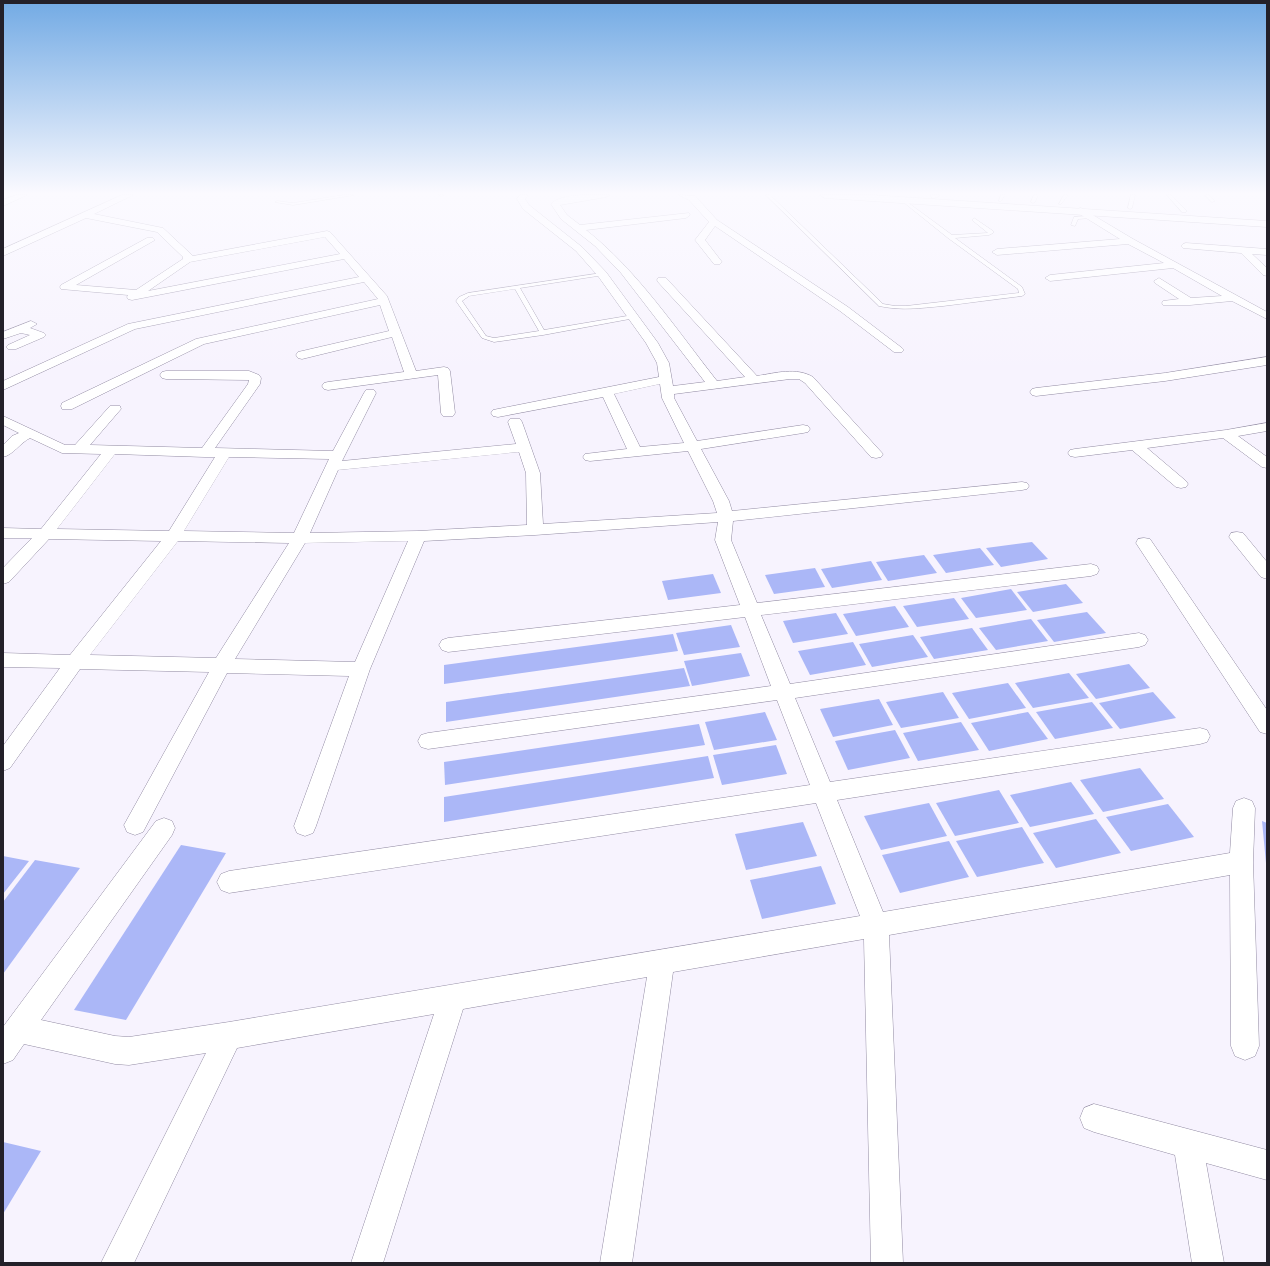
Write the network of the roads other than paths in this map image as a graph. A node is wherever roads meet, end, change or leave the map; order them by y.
1 (125, 254) edge
2 (186, 254) edge
3 (219, 254) edge
4 (584, 254) edge
5 (608, 254) edge
6 (711, 254) edge
7 (763, 254) edge
8 (829, 254) edge
9 (973, 254) edge
10 (1155, 254) edge
11 (1247, 254) edge
12 (347, 256) joint
13 (187, 260) junction
14 (717, 262) dead end
15 (1176, 265) junction
16 (1267, 273) edge
17 (602, 274) junction
18 (367, 278) junction
19 (1050, 278) dead end
20 (662, 280) dead end
21 (1159, 281) dead end
22 (517, 288) junction
23 (138, 293) junction
24 (1235, 298) junction
25 (384, 301) junction
26 (1190, 302) junction
27 (1167, 303) dead end
28 (1267, 316) edge
29 (633, 318) junction
30 (699, 322) junction
31 (32, 324) dead end
32 (667, 327) junction
33 (21, 329) junction
34 (643, 330) junction
35 (396, 333) junction
36 (543, 333) junction
37 (3, 337) edge
38 (24, 342) junction
39 (12, 347) dead end
40 (898, 350) dead end
41 (302, 355) dead end
42 (1267, 361) edge
43 (166, 374) dead end
44 (411, 375) junction
45 (753, 379) junction
46 (712, 384) junction
47 (666, 385) junction
48 (3, 386) edge
49 (328, 386) dead end
50 (607, 392) junction
51 (1036, 392) dead end
52 (370, 393) dead end
53 (67, 406) dead end
54 (115, 409) dead end
55 (448, 413) dead end
56 (498, 413) dead end
57 (3, 420) edge
58 (515, 422) dead end
59 (1267, 427) edge
60 (803, 430) dead end
61 (30, 433) junction
62 (1226, 434) junction
63 (693, 446) junction
64 (1135, 446) junction
65 (524, 447) junction
66 (78, 450) junction
67 (111, 450) junction
68 (635, 452) junction
69 (3, 453) edge
70 (205, 453) junction
71 (224, 453) junction
72 (1075, 453) dead end
73 (876, 454) dead end
74 (590, 457) dead end
75 (335, 460) junction
76 (1267, 464) edge
77 (1181, 484) dead end
78 (1022, 486) dead end
79 (726, 517) junction
80 (535, 530) junction
81 (3, 533) edge
82 (46, 533) junction
83 (174, 535) junction
84 (418, 536) junction
85 (1237, 537) dead end
86 (300, 538) junction
87 (1144, 543) dead end
88 (1090, 570) dead end
89 (1267, 573) edge
90 (3, 578) edge
91 (751, 610) junction
92 (1139, 640) dead end
93 (448, 645) dead end
94 (3, 660) edge
95 (75, 662) junction
96 (222, 665) junction
97 (361, 669) junction
98 (784, 692) junction
99 (1264, 716) edge
100 (1200, 736) dead end
101 (428, 741) dead end
102 (3, 762) edge
103 (824, 793) junction
104 (1244, 808) dead end
105 (135, 826) dead end
106 (305, 826) dead end
107 (164, 828) dead end
108 (1241, 862) junction
109 (229, 882) dead end
110 (876, 926) junction
111 (662, 962) junction
112 (453, 998) junction
113 (18, 1029) junction
114 (229, 1036) junction
115 (1245, 1046) dead end
116 (3, 1050) edge
117 (1094, 1118) dead end
118 (1188, 1144) junction
119 (1267, 1165) edge
120 (117, 1263) edge
121 (367, 1263) edge
122 (616, 1263) edge
123 (887, 1263) edge
124 (1208, 1263) edge

1 - 23 street
2 - 13 street
3 - 13 street
4 - 17 street
5 - 32 street
6 - 14 street
7 - 40 street
8 - 9 lane
10 - 15 street
11 - 16 street
12 - 18 street
12 - 23 street
13 - 23 street
15 - 19 street
15 - 24 street
17 - 22 lane
17 - 29 street
18 - 25 street
18 - 48 street
20 - 30 street
21 - 26 street
22 - 36 lane
22 - 36 lane
24 - 26 street
24 - 28 street
25 - 35 street
25 - 53 street
26 - 27 street
29 - 34 street
29 - 36 lane
30 - 32 street
30 - 45 street
31 - 33 street
32 - 34 street
32 - 46 street
33 - 37 street
33 - 38 street
34 - 47 street
35 - 41 street
35 - 44 street
37 - 38 street
38 - 39 street
42 - 51 street
43 - 70 street
44 - 49 street
44 - 55 street
45 - 46 street
45 - 73 street
46 - 47 street
47 - 50 street
47 - 63 street
50 - 56 street
50 - 68 street
52 - 75 street
54 - 66 street
57 - 61 street
58 - 65 street
59 - 62 street
60 - 63 street
61 - 66 street
61 - 69 street
62 - 64 street
62 - 76 street
63 - 68 street
63 - 79 street
64 - 72 street
64 - 77 street
65 - 75 street
65 - 80 street
66 - 67 street
67 - 70 street
67 - 82 street
68 - 74 street
70 - 71 street
71 - 75 street
71 - 83 street
75 - 86 street
78 - 79 street
79 - 80 street
79 - 91 street
80 - 84 street
81 - 82 street
82 - 83 street
82 - 90 street
83 - 86 street
83 - 95 street
84 - 86 street
84 - 97 street
85 - 89 street
86 - 96 street
87 - 99 street
88 - 91 street
91 - 93 street
91 - 98 street
92 - 98 street
94 - 95 street
95 - 96 street
95 - 102 street
96 - 97 street
96 - 105 street
97 - 106 street
98 - 101 street
98 - 103 street
100 - 103 street
103 - 109 street
103 - 110 street
104 - 108 street
107 - 113 street
108 - 110 street
108 - 115 street
110 - 111 street
110 - 123 street
111 - 112 street
111 - 122 street
112 - 114 street
112 - 121 street
113 - 114 street
113 - 116 street
114 - 120 street
117 - 118 street
118 - 119 street
118 - 124 street

